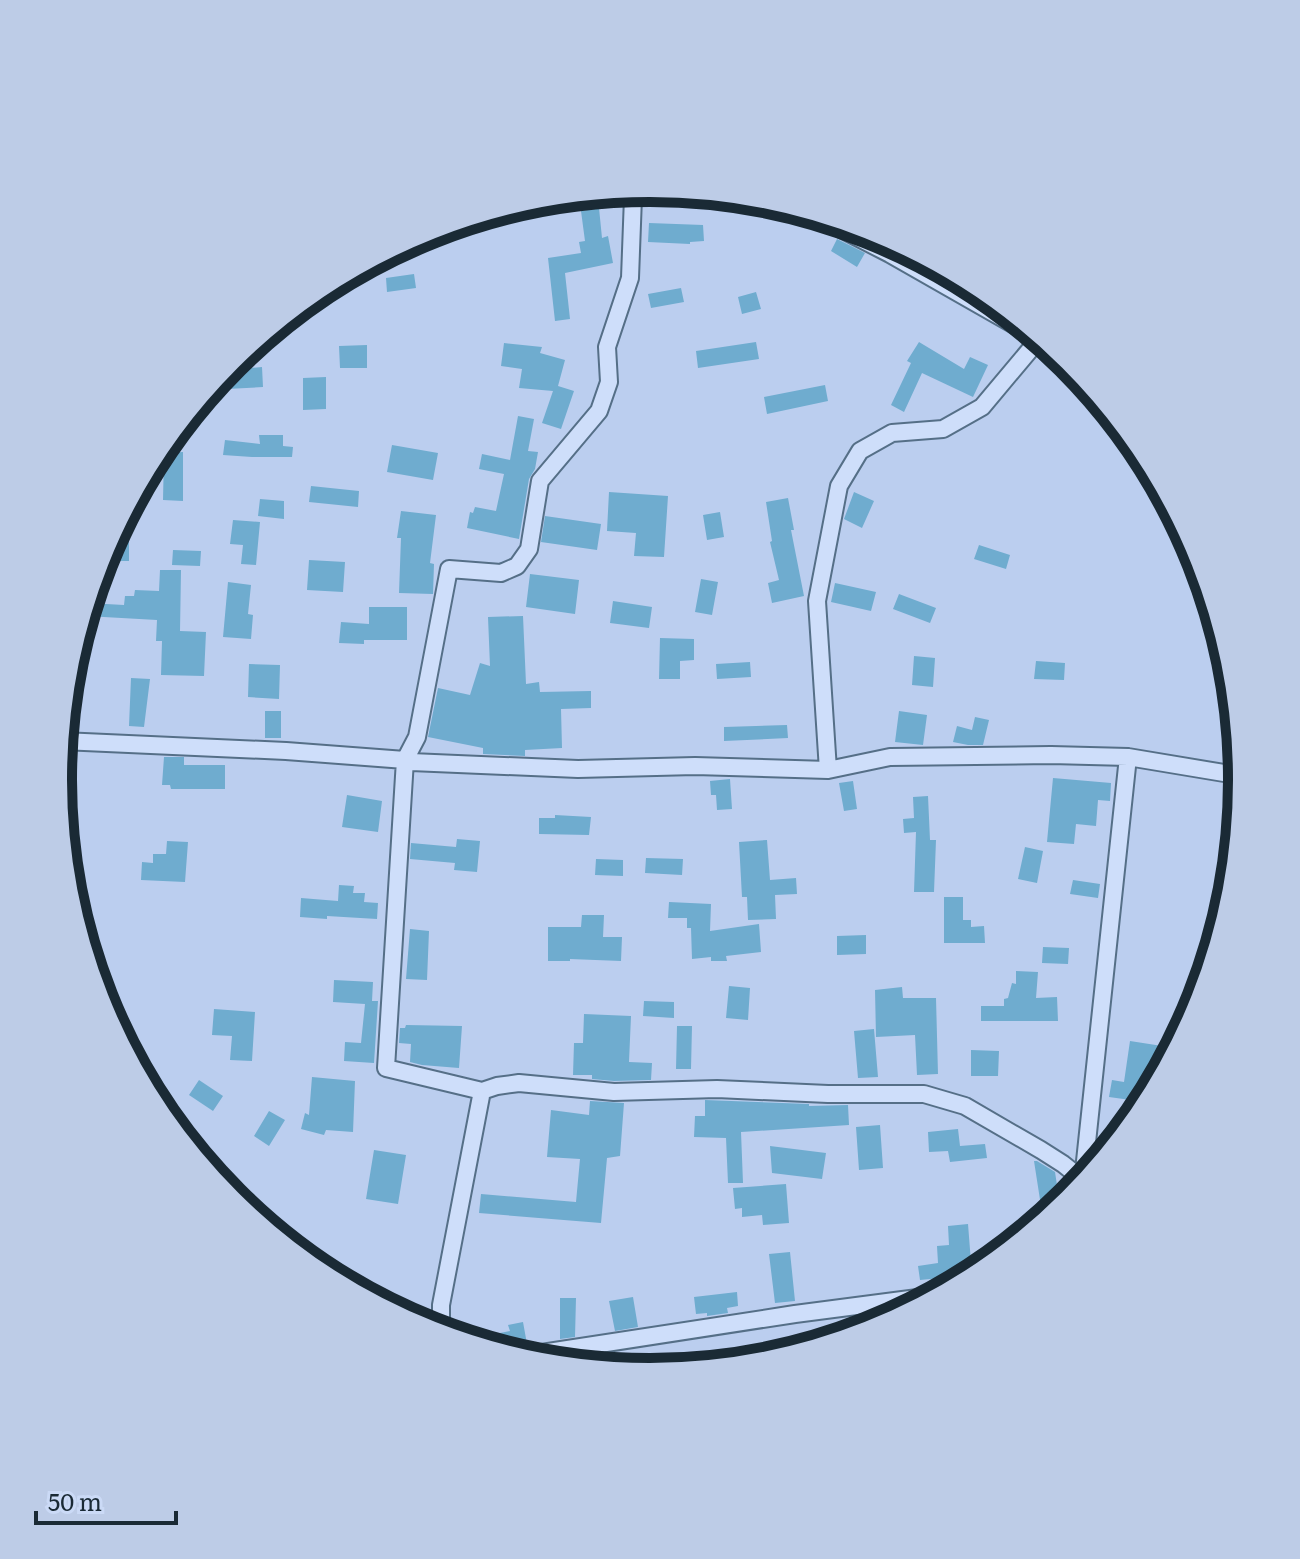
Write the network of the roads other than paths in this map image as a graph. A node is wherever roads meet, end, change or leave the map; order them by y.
1 (633, 202) edge
2 (884, 251) edge
3 (980, 305) edge
4 (1033, 347) edge
5 (73, 741) edge
6 (1128, 757) junction
7 (405, 760) junction
8 (828, 770) junction
9 (1228, 774) edge
10 (482, 1091) junction
11 (1085, 1161) edge
12 (1074, 1173) edge
13 (901, 1300) edge
14 (441, 1318) edge
15 (560, 1350) edge

1 - 7 street
2 - 3 street
4 - 8 street
5 - 7 street
6 - 8 street
6 - 9 street
6 - 11 street
7 - 8 street
7 - 10 street
10 - 12 street
10 - 14 street
13 - 15 street

